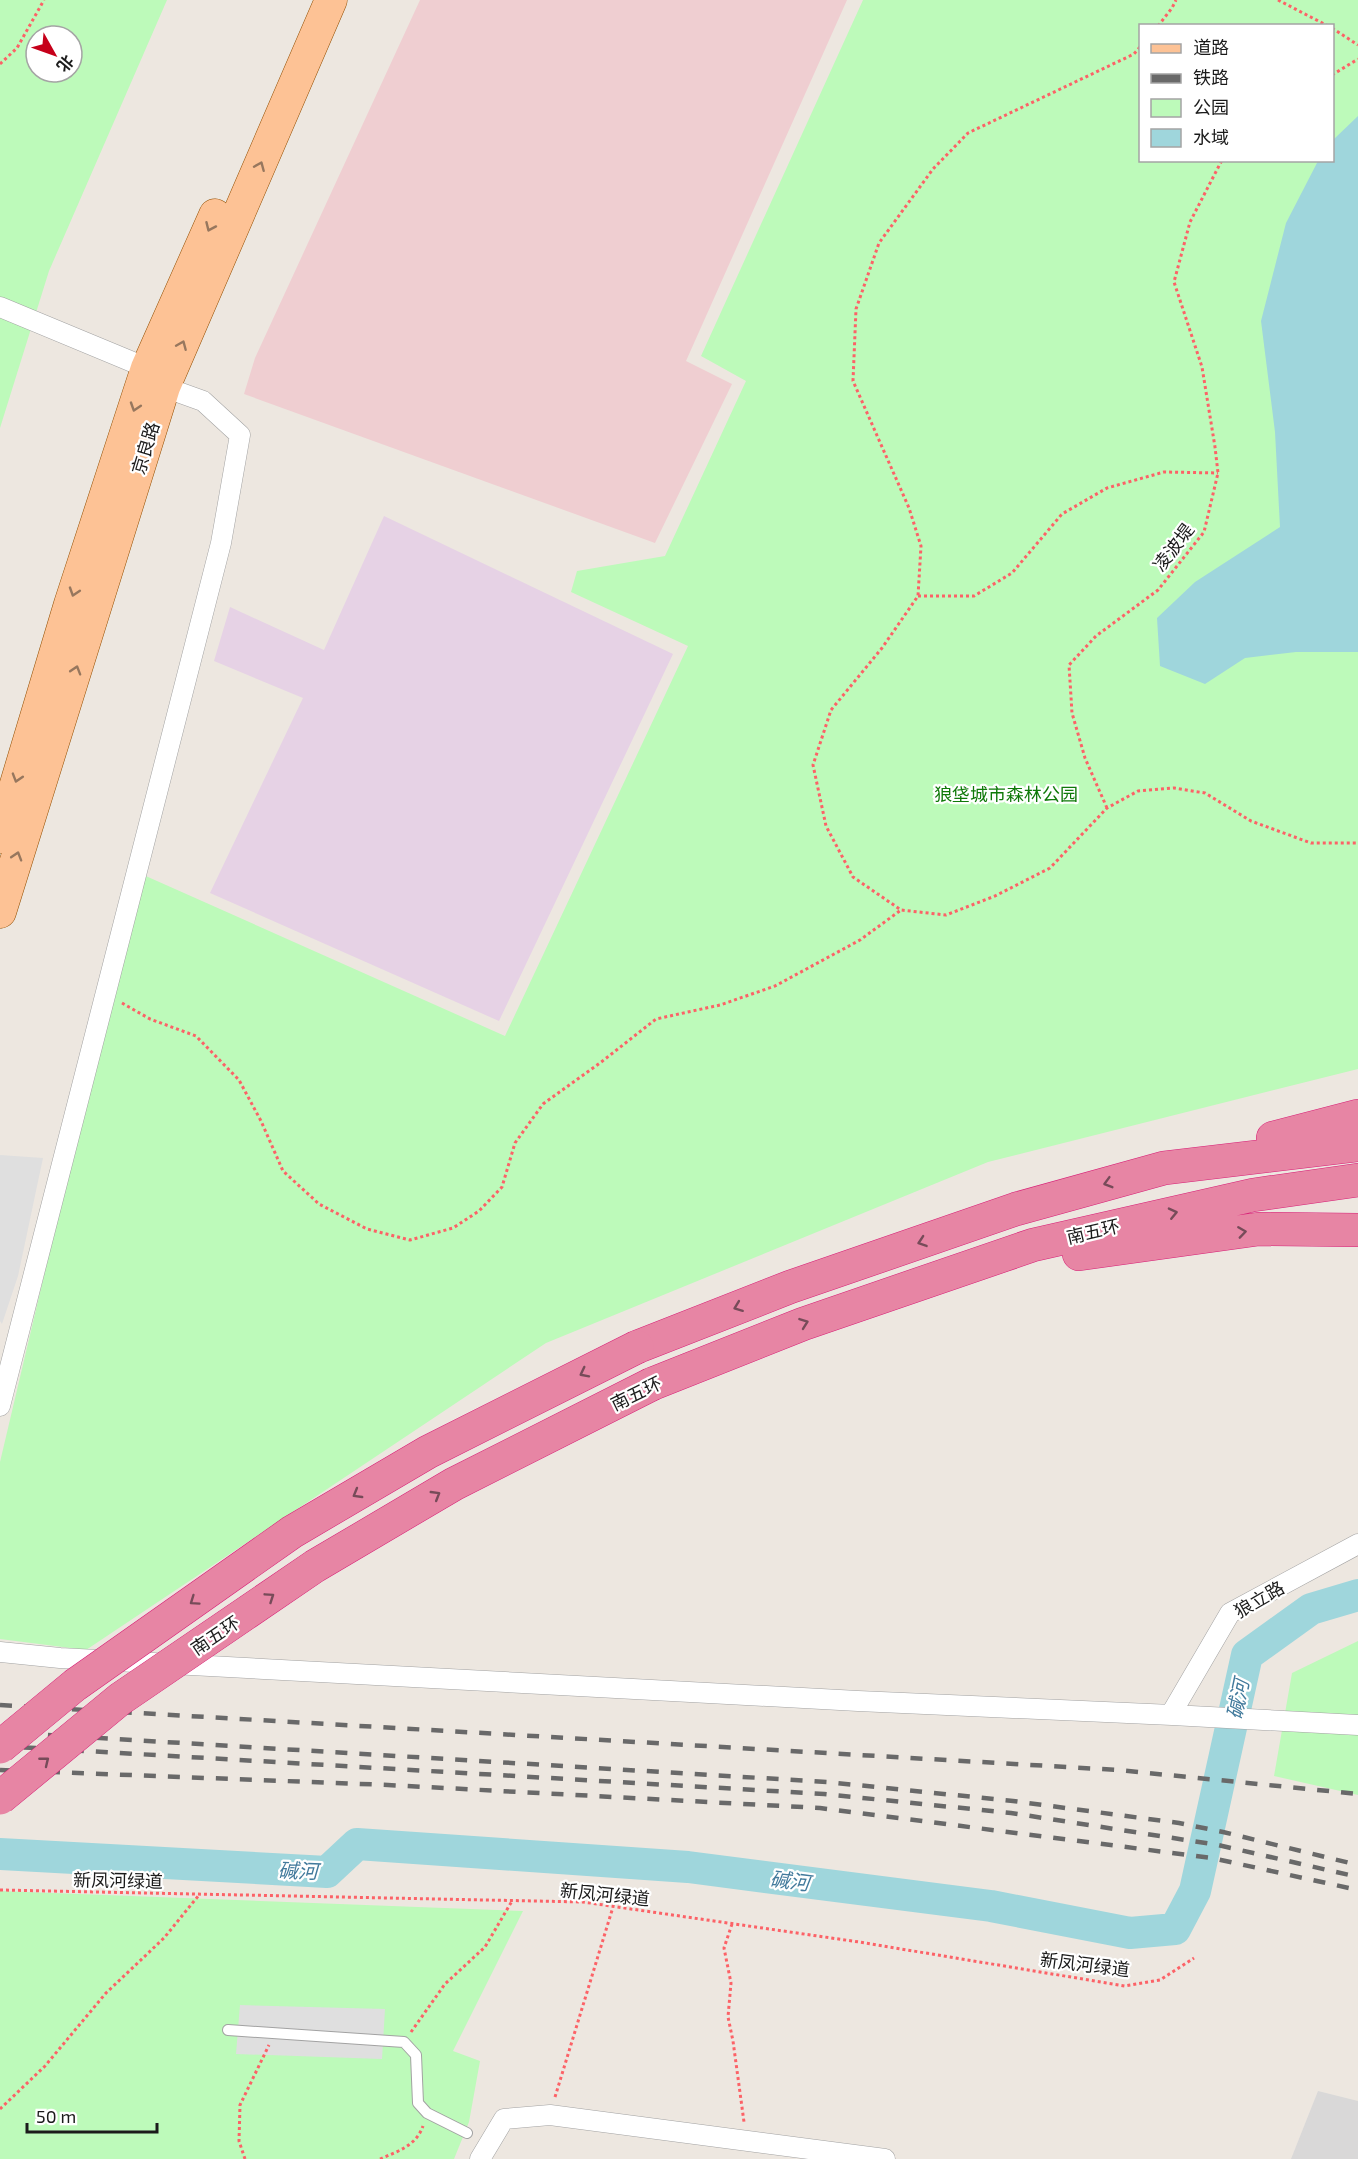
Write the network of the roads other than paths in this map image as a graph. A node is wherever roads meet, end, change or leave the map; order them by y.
1 (309, 0) edge
2 (332, 0) edge
3 (0, 307) edge
4 (156, 378) junction
5 (0, 837) edge
6 (0, 912) edge
7 (1358, 1116) edge
8 (1358, 1145) edge
9 (1164, 1168) junction
10 (1358, 1180) edge
11 (1358, 1230) edge
12 (955, 1272) junction
13 (0, 1406) edge
14 (1358, 1544) edge
15 (0, 1652) edge
16 (1172, 1714) junction
17 (1358, 1725) edge
18 (0, 1747) edge
19 (0, 1798) edge
20 (228, 2030) dead end
21 (467, 2133) dead end
22 (480, 2159) edge
23 (885, 2159) edge

1 -> 4 main road, 京良路
4 -> 2 main road, 京良路
3 - 4 street
4 -> 5 main road, 京良路
6 -> 4 main road, 京良路
4 - 13 street
7 - 9 highway
8 - 9 highway
9 -> 18 highway, bridge
12 -> 10 highway, 南五环
12 -> 11 highway
19 -> 12 highway, 南五环, bridge
14 - 16 street, 狼立路
15 - 16 street
16 - 17 street
20 - 21 lane
22 - 23 street

